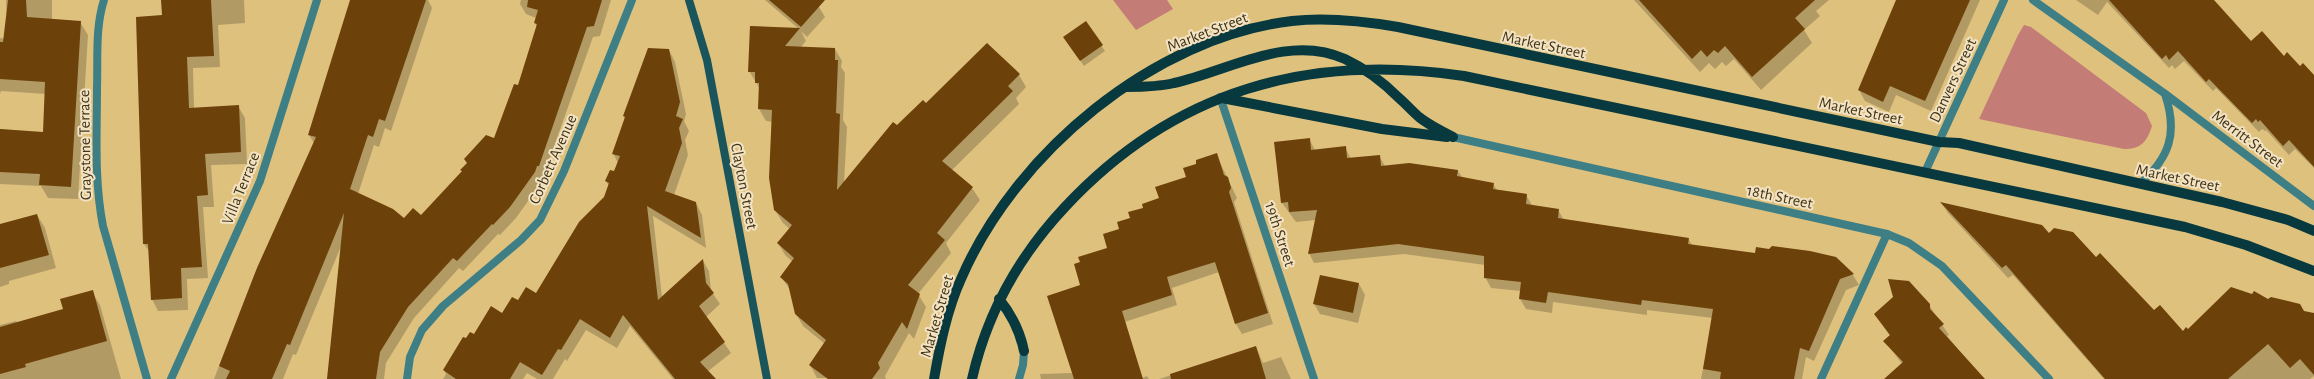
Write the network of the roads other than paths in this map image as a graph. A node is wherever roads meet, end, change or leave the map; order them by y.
1 (104, 0) edge
2 (317, 0) edge
3 (632, 0) edge
4 (689, 0) edge
5 (2004, 0) edge
6 (2033, 0) edge
7 (1363, 69) junction
8 (1126, 87) junction
9 (2164, 93) junction
10 (1220, 97) junction
11 (1453, 137) junction
12 (1939, 142) junction
13 (1925, 172) junction
14 (2140, 184) junction
15 (2314, 206) edge
16 (2314, 231) edge
17 (1887, 234) junction
18 (2314, 271) edge
19 (999, 299) junction
20 (1024, 351) joint
21 (147, 379) edge
22 (171, 379) edge
23 (407, 379) edge
24 (767, 379) edge
25 (934, 379) edge
26 (972, 379) edge
27 (1019, 379) edge
28 (1314, 379) edge
29 (1821, 379) edge
30 (2049, 379) edge

1 - 21 street, Graystone Terrace
2 - 22 street, Villa Terrace
3 - 23 street, Corbett Avenue
4 - 24 main road, Clayton Street
5 - 12 street, Danvers Street
6 - 9 street, Merritt Street
7 - 8 main road
7 - 10 main road
7 - 11 main road
7 - 13 main road
8 - 12 main road, Market Street
8 - 25 main road, Market Street
9 - 14 street
9 - 15 street, Merritt Street
10 - 11 main road
10 - 19 main road
10 - 28 street, 19th Street
11 - 17 street, 18th Street
12 - 13 street, Danvers Street
12 - 14 main road, Market Street
13 - 18 main road
14 - 16 main road, Market Street
17 - 29 street
17 - 30 street, 18th Street
19 - 20 main road
19 - 26 main road
20 - 27 street

